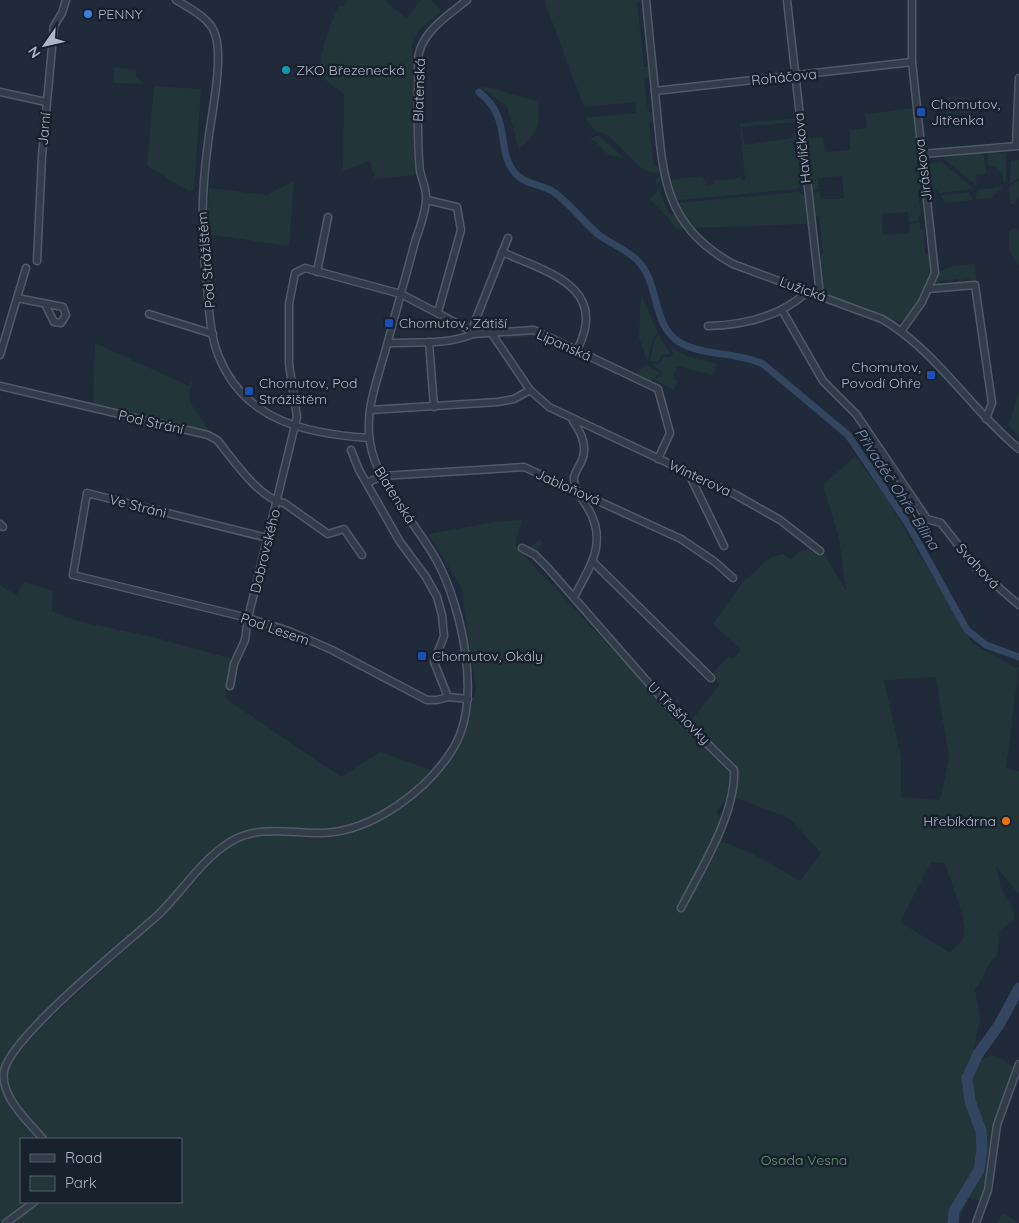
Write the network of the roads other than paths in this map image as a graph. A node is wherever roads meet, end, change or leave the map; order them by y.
1 (66, 0) edge
2 (176, 0) edge
3 (467, 0) edge
4 (646, 0) edge
5 (786, 0) edge
6 (912, 0) edge
7 (912, 62) junction
8 (795, 76) junction
9 (1019, 78) edge
10 (0, 92) edge
11 (655, 92) junction
12 (46, 102) junction
13 (1017, 146) edge
14 (922, 154) junction
15 (426, 200) junction
16 (328, 217) dead end
17 (508, 238) dead end
18 (502, 252) junction
19 (38, 261) dead end
20 (26, 268) dead end
21 (317, 272) junction
22 (928, 289) junction
23 (808, 291) junction
24 (401, 294) junction
25 (820, 295) junction
26 (17, 298) junction
27 (45, 304) dead end
28 (782, 310) junction
29 (438, 312) junction
30 (149, 314) dead end
31 (708, 326) dead end
32 (902, 330) junction
33 (213, 334) junction
34 (473, 334) junction
35 (492, 334) junction
36 (429, 342) junction
37 (388, 343) junction
38 (578, 350) junction
39 (0, 355) edge
40 (0, 386) edge
41 (530, 390) junction
42 (434, 407) junction
43 (370, 410) junction
44 (986, 419) junction
45 (572, 420) junction
46 (294, 427) junction
47 (369, 438) junction
48 (1019, 449) edge
49 (351, 450) dead end
50 (658, 459) junction
51 (689, 474) junction
52 (382, 476) junction
53 (367, 482) junction
54 (577, 490) junction
55 (277, 502) junction
56 (268, 538) junction
57 (724, 546) dead end
58 (522, 548) dead end
59 (820, 551) dead end
60 (362, 555) dead end
61 (593, 562) junction
62 (73, 575) joint
63 (733, 578) dead end
64 (574, 597) junction
65 (1019, 605) edge
66 (248, 618) junction
67 (711, 678) dead end
68 (230, 686) dead end
69 (448, 697) junction
70 (468, 699) junction
71 (681, 908) dead end
72 (1019, 1064) edge
73 (42, 1138) edge
74 (33, 1203) edge
75 (6, 1223) edge
76 (976, 1223) edge

1 - 12 street, Jarní
2 - 33 street, Pod Strážištěm
3 - 15 street, Blatenská
4 - 11 street, Lužická
5 - 8 street, Havlíčkova
6 - 7 street, Jiráskova
7 - 8 street, Roháčova
7 - 14 street, Jiráskova
8 - 11 street, Roháčova
8 - 25 street, Havlíčkova
9 - 13 street
10 - 12 street
11 - 23 street, Lužická
12 - 19 street, Jarní
13 - 14 street
14 - 22 street, Jiráskova
15 - 24 street, Blatenská
15 - 29 street
16 - 21 street
17 - 18 street
18 - 34 street
18 - 38 street
20 - 26 street
21 - 24 street, Dobrovského
21 - 46 street, Dobrovského
22 - 32 street, Jiráskova
22 - 44 street
23 - 25 street, Lužická
23 - 28 street
24 - 29 street
24 - 37 street, Blatenská
25 - 32 street, Lužická
26 - 27 street
26 - 39 street
28 - 31 street
28 - 65 street, Svahová
29 - 34 street
30 - 33 street
32 - 44 street, Lužická
33 - 46 street, Pod Strážištěm
34 - 35 street, Lipanská
34 - 36 street, Lipanská
35 - 38 street, Lipanská
35 - 41 street, Winterova
36 - 37 street, Lipanská
36 - 42 street
37 - 43 street, Blatenská
38 - 50 street, Lipanská
40 - 55 street, Pod Strání
41 - 42 street
41 - 45 street, Winterova
42 - 43 street
43 - 47 street, Blatenská
44 - 48 street, Lužická
45 - 50 street, Winterova
45 - 54 street
46 - 47 street, Pod Strážištěm
46 - 55 street, Dobrovského
47 - 52 street, Blatenská
49 - 53 street
50 - 51 street, Winterova
51 - 57 street
51 - 59 street, Winterova
52 - 53 street, Jabloňová
52 - 54 street, Jabloňová
52 - 70 street, Blatenská
53 - 69 street
54 - 61 street
54 - 63 street, Jabloňová
55 - 56 street, Dobrovského
55 - 60 street, Dobrovského
56 - 62 street, Ve Stráni
56 - 66 street, Dobrovského
58 - 64 street, U Třešňovky
61 - 64 street
61 - 67 street
62 - 66 street, Pod Lesem
64 - 71 street, U Třešňovky
66 - 68 street, Dobrovského
66 - 69 street, Pod Lesem
69 - 70 street, Pod Lesem
70 - 73 street, Blatenská
72 - 76 street
74 - 75 street

